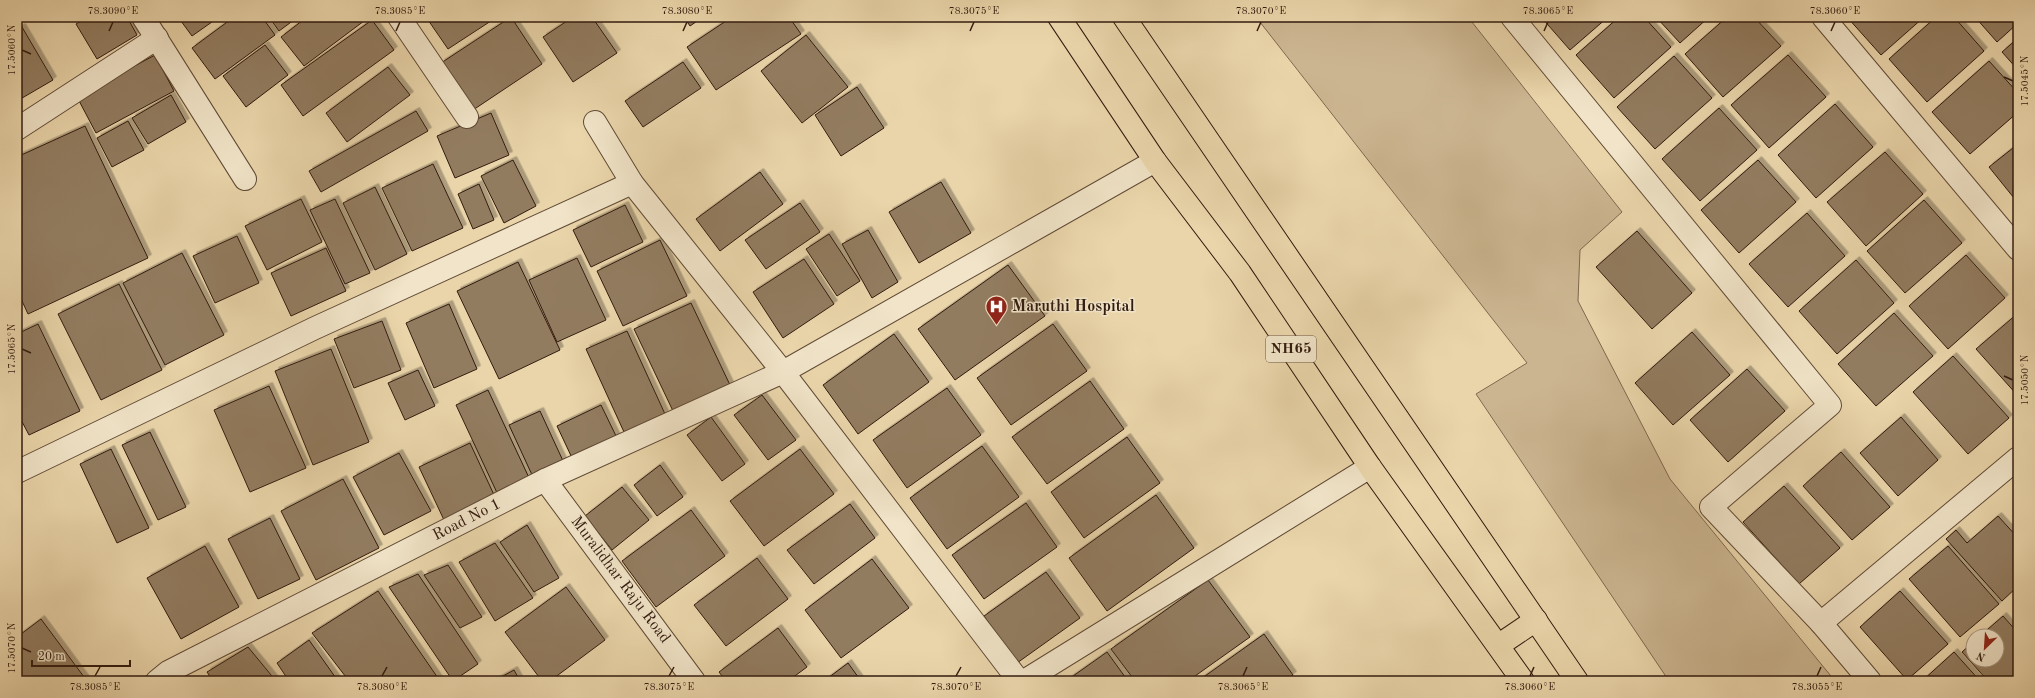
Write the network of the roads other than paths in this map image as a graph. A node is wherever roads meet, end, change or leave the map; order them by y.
1 (142, 17) edge
2 (399, 17) edge
3 (1059, 17) edge
4 (1124, 17) edge
5 (1512, 17) edge
6 (1823, 17) edge
7 (157, 38) junction
8 (467, 117) dead end
9 (595, 122) dead end
10 (17, 129) edge
11 (1155, 161) junction
12 (245, 179) dead end
13 (632, 183) junction
14 (2018, 249) edge
15 (783, 372) junction
16 (2018, 458) edge
17 (1370, 467) junction
18 (18, 468) edge
19 (545, 480) junction
20 (1536, 620) junction
21 (1821, 623) junction
22 (1498, 646) junction
23 (686, 678) edge
24 (157, 681) edge
25 (1019, 681) edge
26 (1024, 681) edge
27 (1523, 681) edge
28 (1577, 681) edge
29 (1870, 681) edge

1 - 7 street
2 - 8 street
3 - 11 highway, NH65
4 - 20 highway, NH65
5 - 21 street
6 - 14 street
7 - 10 street
7 - 12 street
9 - 13 street
11 - 15 street, Road No 1
11 - 17 highway, NH65
13 - 15 street
13 - 18 street
15 - 19 street, Road No 1
15 - 25 street
16 - 21 street
17 - 22 highway, NH65
17 - 26 street
19 - 23 street, Muralidhar Raju Road
19 - 24 street, Road No 1
20 - 22 highway
20 - 28 highway, NH65
21 - 29 street
22 - 27 highway, NH65

